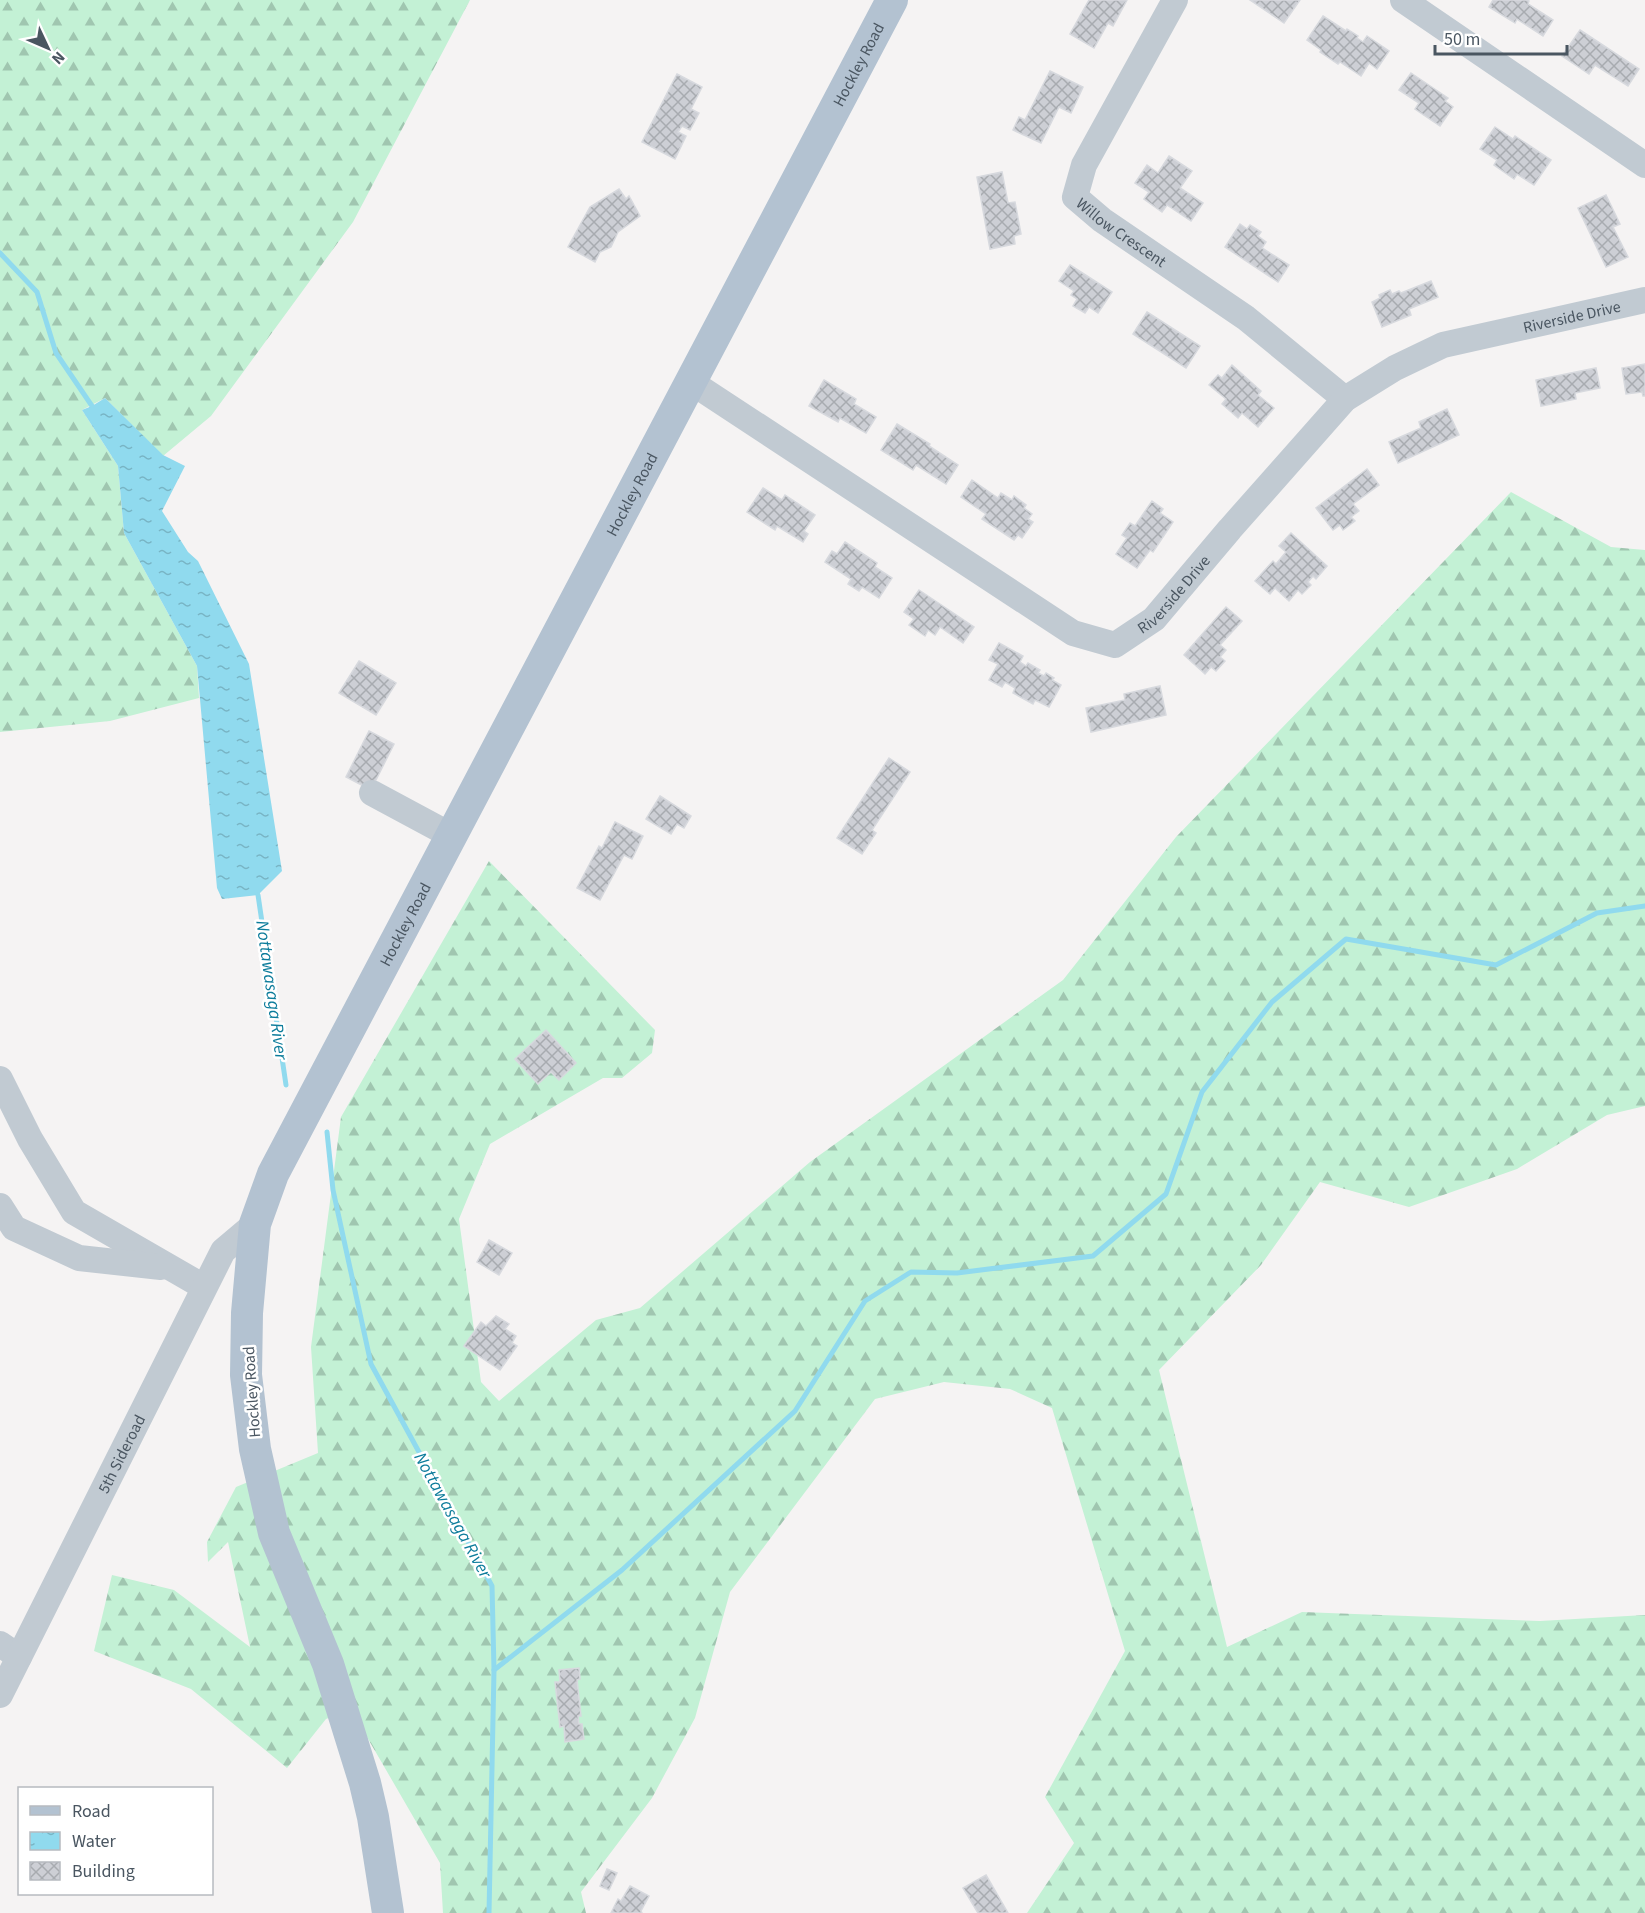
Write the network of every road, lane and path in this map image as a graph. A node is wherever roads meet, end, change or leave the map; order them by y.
1 (892, 0) edge
2 (1174, 0) edge
3 (1403, 0) edge
4 (1645, 165) edge
5 (1645, 300) edge
6 (691, 382) junction
7 (1345, 399) junction
8 (372, 793) dead end
9 (452, 836) junction
10 (0, 1079) edge
11 (0, 1206) edge
12 (255, 1224) junction
13 (173, 1269) junction
14 (204, 1287) junction
15 (10, 1650) edge
16 (0, 1695) edge
17 (388, 1913) edge

1 - 6 main road, Hockley Road
2 - 7 street, Willow Crescent
3 - 4 street
5 - 7 street, Riverside Drive
6 - 7 street, Riverside Drive
6 - 9 main road, Hockley Road
8 - 9 street
9 - 12 main road, Hockley Road
10 - 13 street
11 - 13 street
12 - 14 street, 5th Sideroad
12 - 17 main road, Hockley Road
13 - 14 street
14 - 15 street, 5th Sideroad
15 - 16 street, 5th Sideroad

